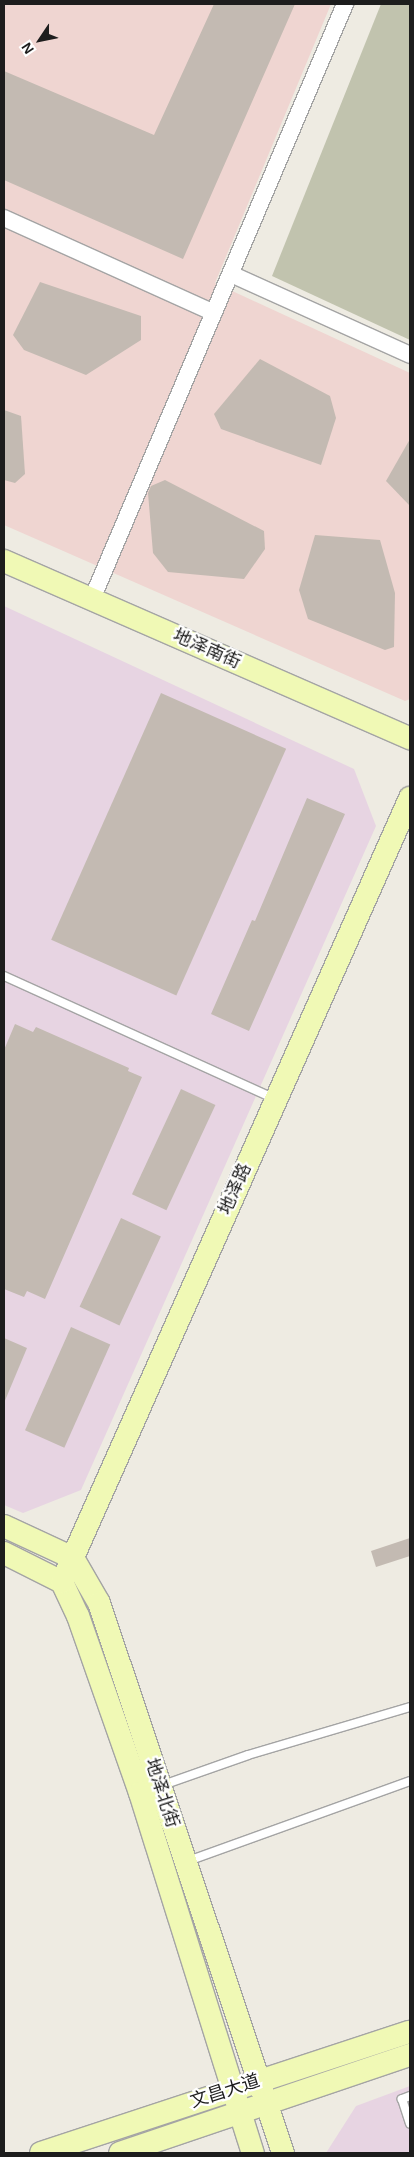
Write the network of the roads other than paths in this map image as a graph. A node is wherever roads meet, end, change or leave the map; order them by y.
1 (345, 4) edge
2 (4, 218) edge
3 (230, 274) junction
4 (214, 313) junction
5 (410, 355) edge
6 (4, 561) edge
7 (92, 600) junction
8 (410, 738) edge
9 (410, 798) edge
10 (4, 976) edge
11 (275, 1099) junction
12 (4, 1526) edge
13 (4, 1553) edge
14 (73, 1558) junction
15 (62, 1582) junction
16 (410, 1707) edge
17 (410, 1781) edge
18 (150, 1790) junction
19 (175, 1865) junction
20 (410, 2032) edge
21 (410, 2055) edge
22 (258, 2080) junction
23 (233, 2088) junction
24 (410, 2096) edge
25 (266, 2104) junction
26 (242, 2112) junction
27 (410, 2124) edge
28 (41, 2153) edge
29 (120, 2153) edge
30 (253, 2153) edge
31 (283, 2153) edge

1 - 3 street
2 - 4 street
3 - 4 street
3 - 5 street
4 - 7 street
6 - 7 street, 地泽南街
7 - 8 street, 地泽南街
9 - 11 street, 地泽路
10 - 11 lane
11 - 14 street, 地泽路
12 - 14 street
13 - 15 street
14 - 15 street, 地泽路
14 - 18 street, 地泽北街
15 - 18 street, 地泽北街
16 - 18 lane
17 - 19 lane
18 - 19 street, 地泽北街
19 - 22 street, 地泽北街
19 - 23 street, 地泽北街
20 - 22 street, 文昌大道
21 - 25 street, 文昌大道
22 - 23 street, 文昌大道
22 - 25 street, 地泽北街
23 - 26 street, 地泽北街
23 - 28 street, 文昌大道
24 - 27 lane
25 - 26 street, 文昌大道
25 - 31 street, 地泽北街
26 - 29 street, 文昌大道
26 - 30 street, 地泽北街

